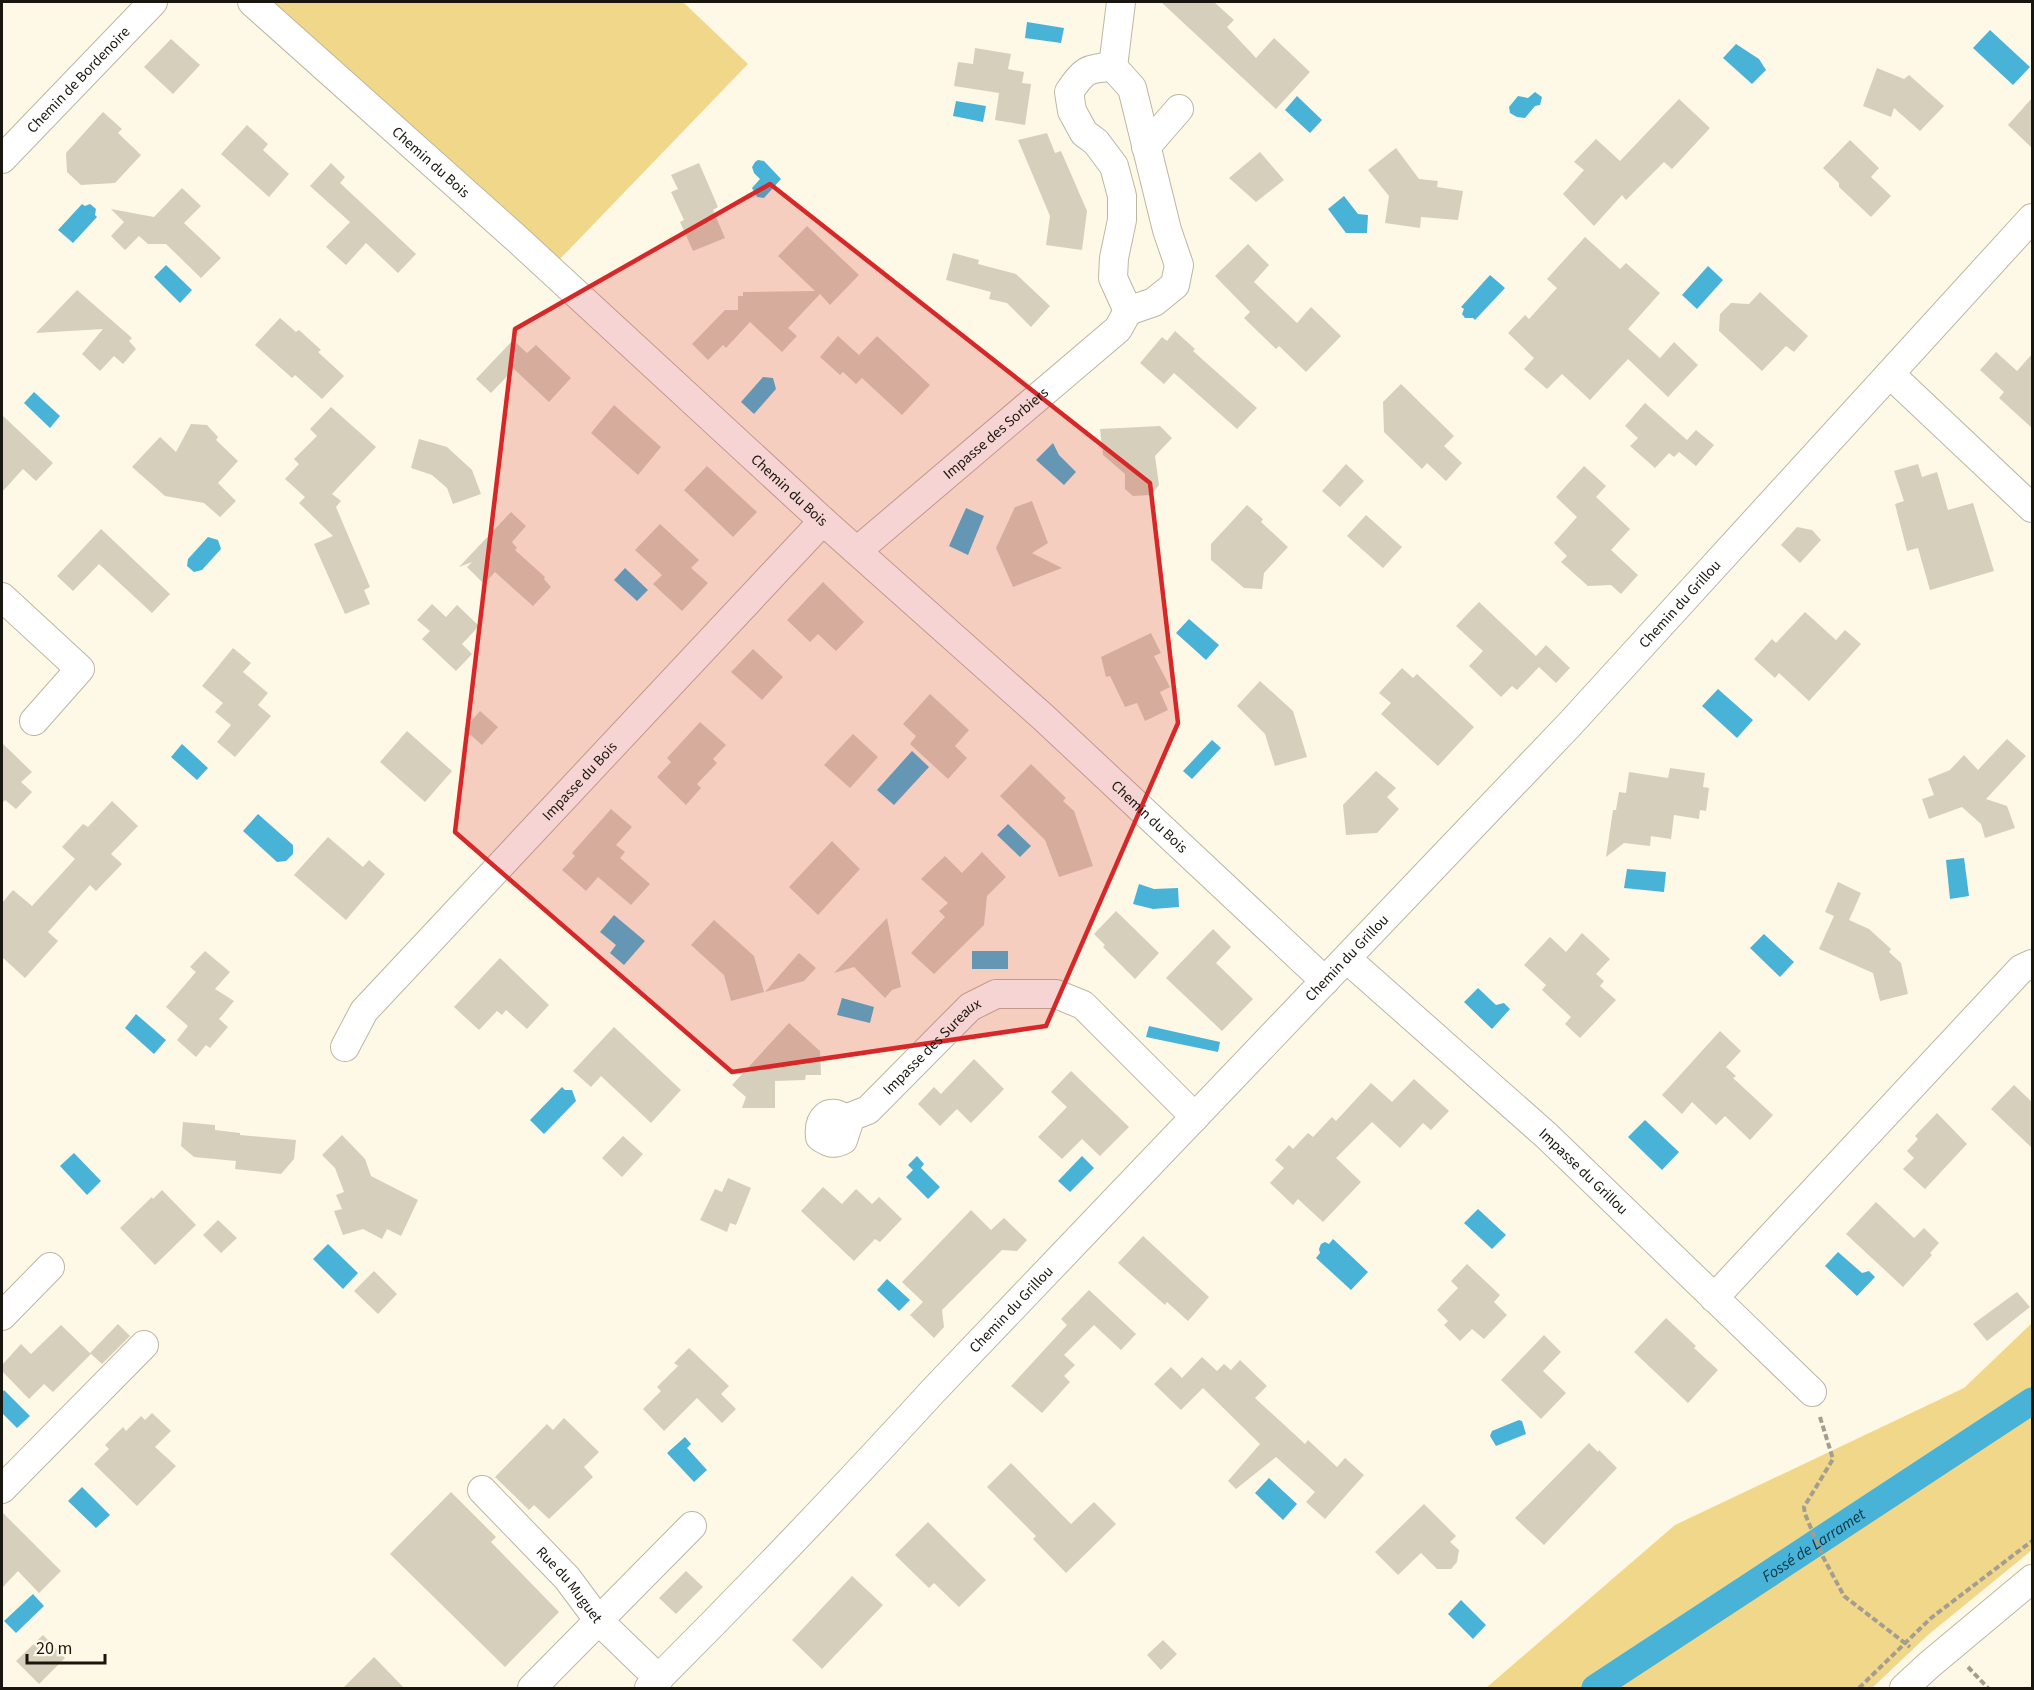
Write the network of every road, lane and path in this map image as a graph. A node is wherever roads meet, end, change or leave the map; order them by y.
1 (153, 2) edge
2 (252, 2) edge
3 (1120, 2) edge
4 (1113, 67) junction
5 (1179, 109) dead end
6 (1146, 147) junction
7 (2, 159) edge
8 (2032, 218) edge
9 (1128, 311) junction
10 (1890, 374) junction
11 (2032, 508) edge
12 (824, 521) junction
13 (857, 551) junction
14 (2, 597) edge
15 (34, 721) dead end
16 (1347, 958) junction
17 (2032, 964) edge
18 (1325, 981) junction
19 (345, 1047) dead end
20 (1195, 1117) junction
21 (845, 1119) dead end
22 (50, 1268) dead end
23 (1714, 1298) junction
24 (2, 1316) edge
25 (144, 1345) dead end
26 (1812, 1392) joint
27 (2, 1489) edge
28 (482, 1490) dead end
29 (692, 1526) dead end
30 (2032, 1541) edge
31 (2032, 1579) edge
32 (599, 1621) junction
33 (1905, 1642) junction
34 (1917, 1653) dead end
35 (1961, 1660) dead end
36 (654, 1684) edge
37 (532, 1689) edge
38 (1859, 1689) edge
39 (1904, 1689) edge
40 (1988, 1689) edge

1 - 7 street, Chemin de Bordenoire
2 - 12 street, Chemin du Bois
3 - 4 street
4 - 6 street
4 - 9 street
5 - 6 street
6 - 9 street
8 - 10 street, Chemin du Grillou
9 - 13 street, Impasse des Sorbiers
10 - 11 street
10 - 16 street, Chemin du Grillou
12 - 13 street, Chemin du Bois
12 - 19 street, Impasse du Bois
13 - 18 street, Chemin du Bois
14 - 15 street
16 - 18 street, Chemin du Grillou
16 - 23 street, Impasse du Grillou
17 - 23 street
18 - 20 street, Chemin du Grillou
20 - 21 street, Impasse des Sureaux
20 - 36 street, Chemin du Grillou
22 - 24 street
23 - 26 street, Impasse du Grillou
25 - 27 street
26 - 33 path
28 - 32 street, Rue du Muguet
29 - 32 street
30 - 33 path
31 - 39 street
32 - 36 street, Rue du Muguet
32 - 37 street
33 - 34 path
33 - 38 path
35 - 40 path

